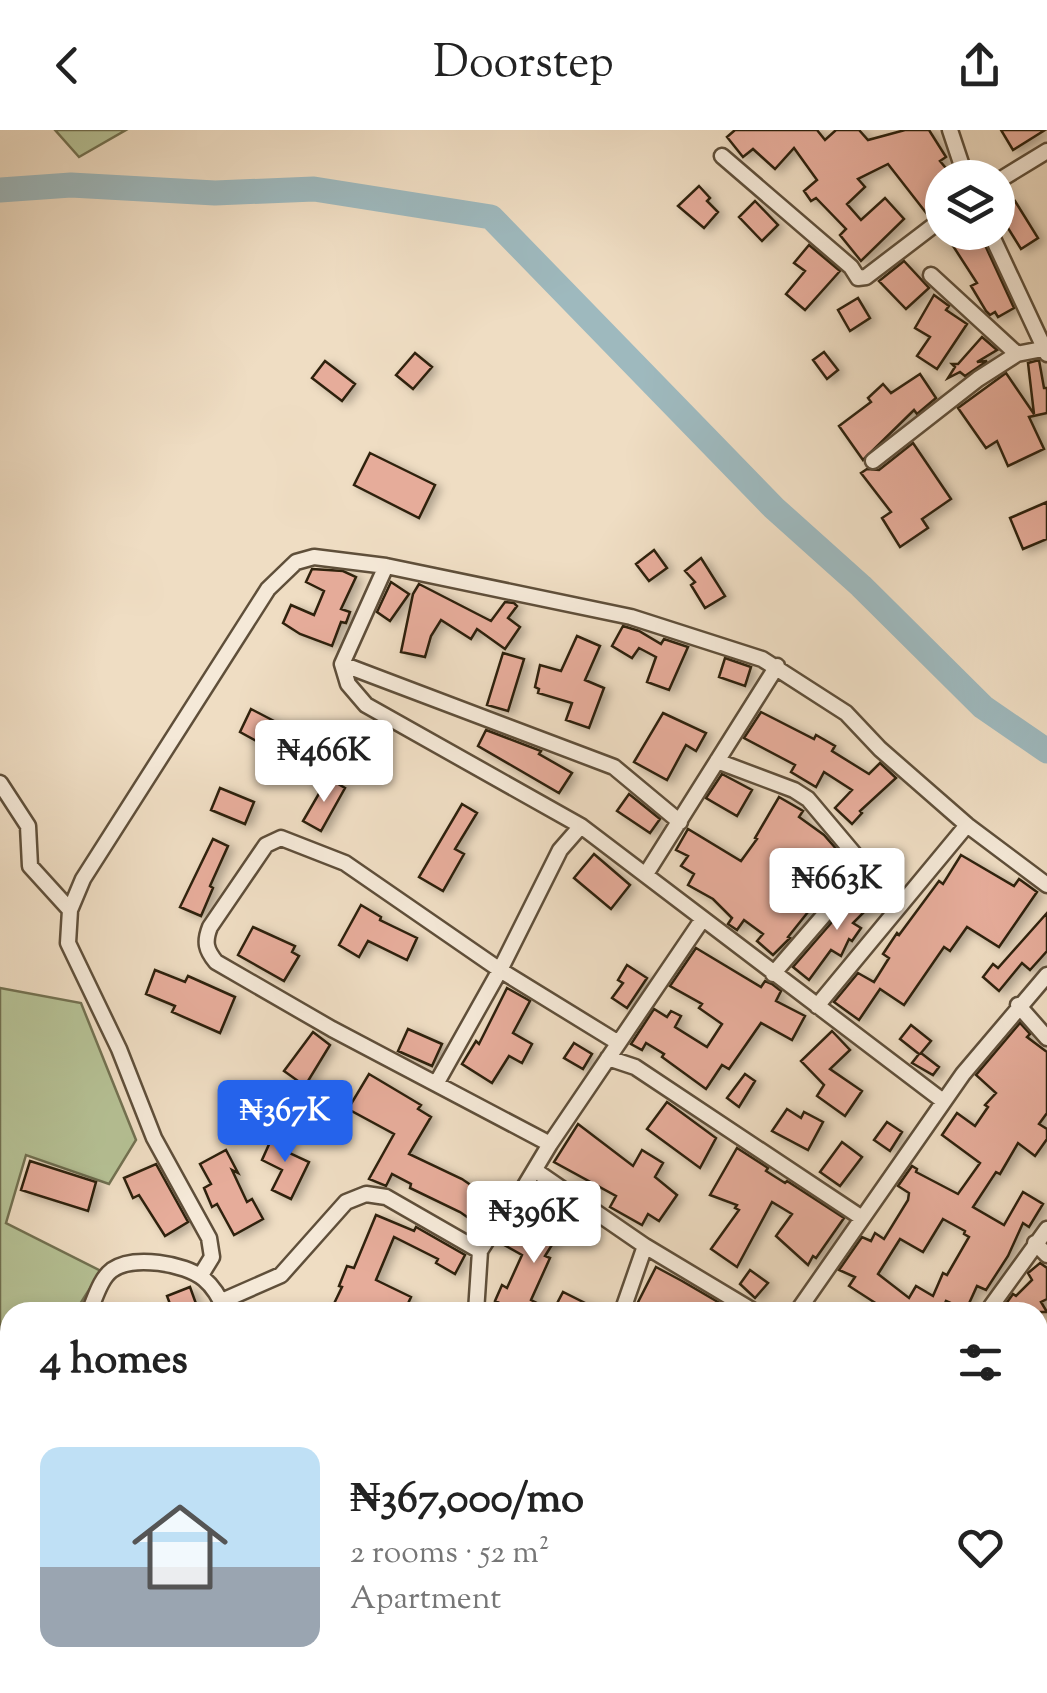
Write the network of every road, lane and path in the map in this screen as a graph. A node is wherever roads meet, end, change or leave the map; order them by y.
1 (950, 130) edge
2 (1047, 151) edge
3 (722, 156) dead end
4 (960, 160) edge
5 (1015, 171) edge
6 (925, 233) edge
7 (998, 250) edge
8 (931, 275) dead end
9 (1046, 351) edge
10 (1017, 354) junction
11 (873, 462) dead end
12 (386, 566) junction
13 (342, 664) junction
14 (777, 666) junction
15 (717, 762) junction
16 (0, 782) edge
17 (680, 822) junction
18 (967, 825) junction
19 (580, 826) junction
20 (864, 869) junction
21 (646, 874) junction
22 (1047, 884) edge
23 (899, 907) junction
24 (70, 910) junction
25 (702, 920) junction
26 (500, 970) junction
27 (773, 974) junction
28 (1047, 975) edge
29 (1018, 1005) junction
30 (816, 1006) junction
31 (1047, 1038) edge
32 (618, 1042) junction
33 (608, 1058) junction
34 (436, 1084) junction
35 (943, 1101) junction
36 (550, 1144) junction
37 (536, 1171) junction
38 (862, 1218) junction
39 (1047, 1229) edge
40 (1035, 1242) junction
41 (645, 1246) junction
42 (480, 1252) junction
43 (1047, 1255) edge
44 (200, 1275) junction
45 (94, 1302) edge
46 (220, 1302) edge
47 (233, 1302) edge
48 (477, 1302) edge
49 (625, 1302) edge
50 (738, 1302) edge
51 (805, 1302) edge
52 (994, 1302) edge

1 - 4 street
2 - 5 street
3 - 6 street
7 - 9 street
8 - 10 street
9 - 10 street
10 - 11 street
12 - 13 street
12 - 14 street
12 - 24 street
13 - 17 street
13 - 19 street
14 - 15 street
14 - 18 street
15 - 17 street
15 - 20 street
16 - 24 street
17 - 21 street
18 - 22 street
18 - 23 street
19 - 21 street
19 - 26 street
20 - 23 street
20 - 27 street
21 - 25 street
23 - 30 street
24 - 44 street
25 - 27 street
25 - 32 street
26 - 32 street
26 - 34 street
26 - 34 street
27 - 30 street
28 - 29 street
29 - 31 street
29 - 35 street
30 - 35 street
32 - 33 street
33 - 36 street
33 - 38 street
34 - 36 street
35 - 38 street
36 - 37 street
37 - 41 street
37 - 42 street
38 - 51 street
39 - 40 street
40 - 43 street
40 - 52 street
41 - 49 street
41 - 50 street
42 - 47 street
42 - 48 street
44 - 45 street
44 - 46 street

